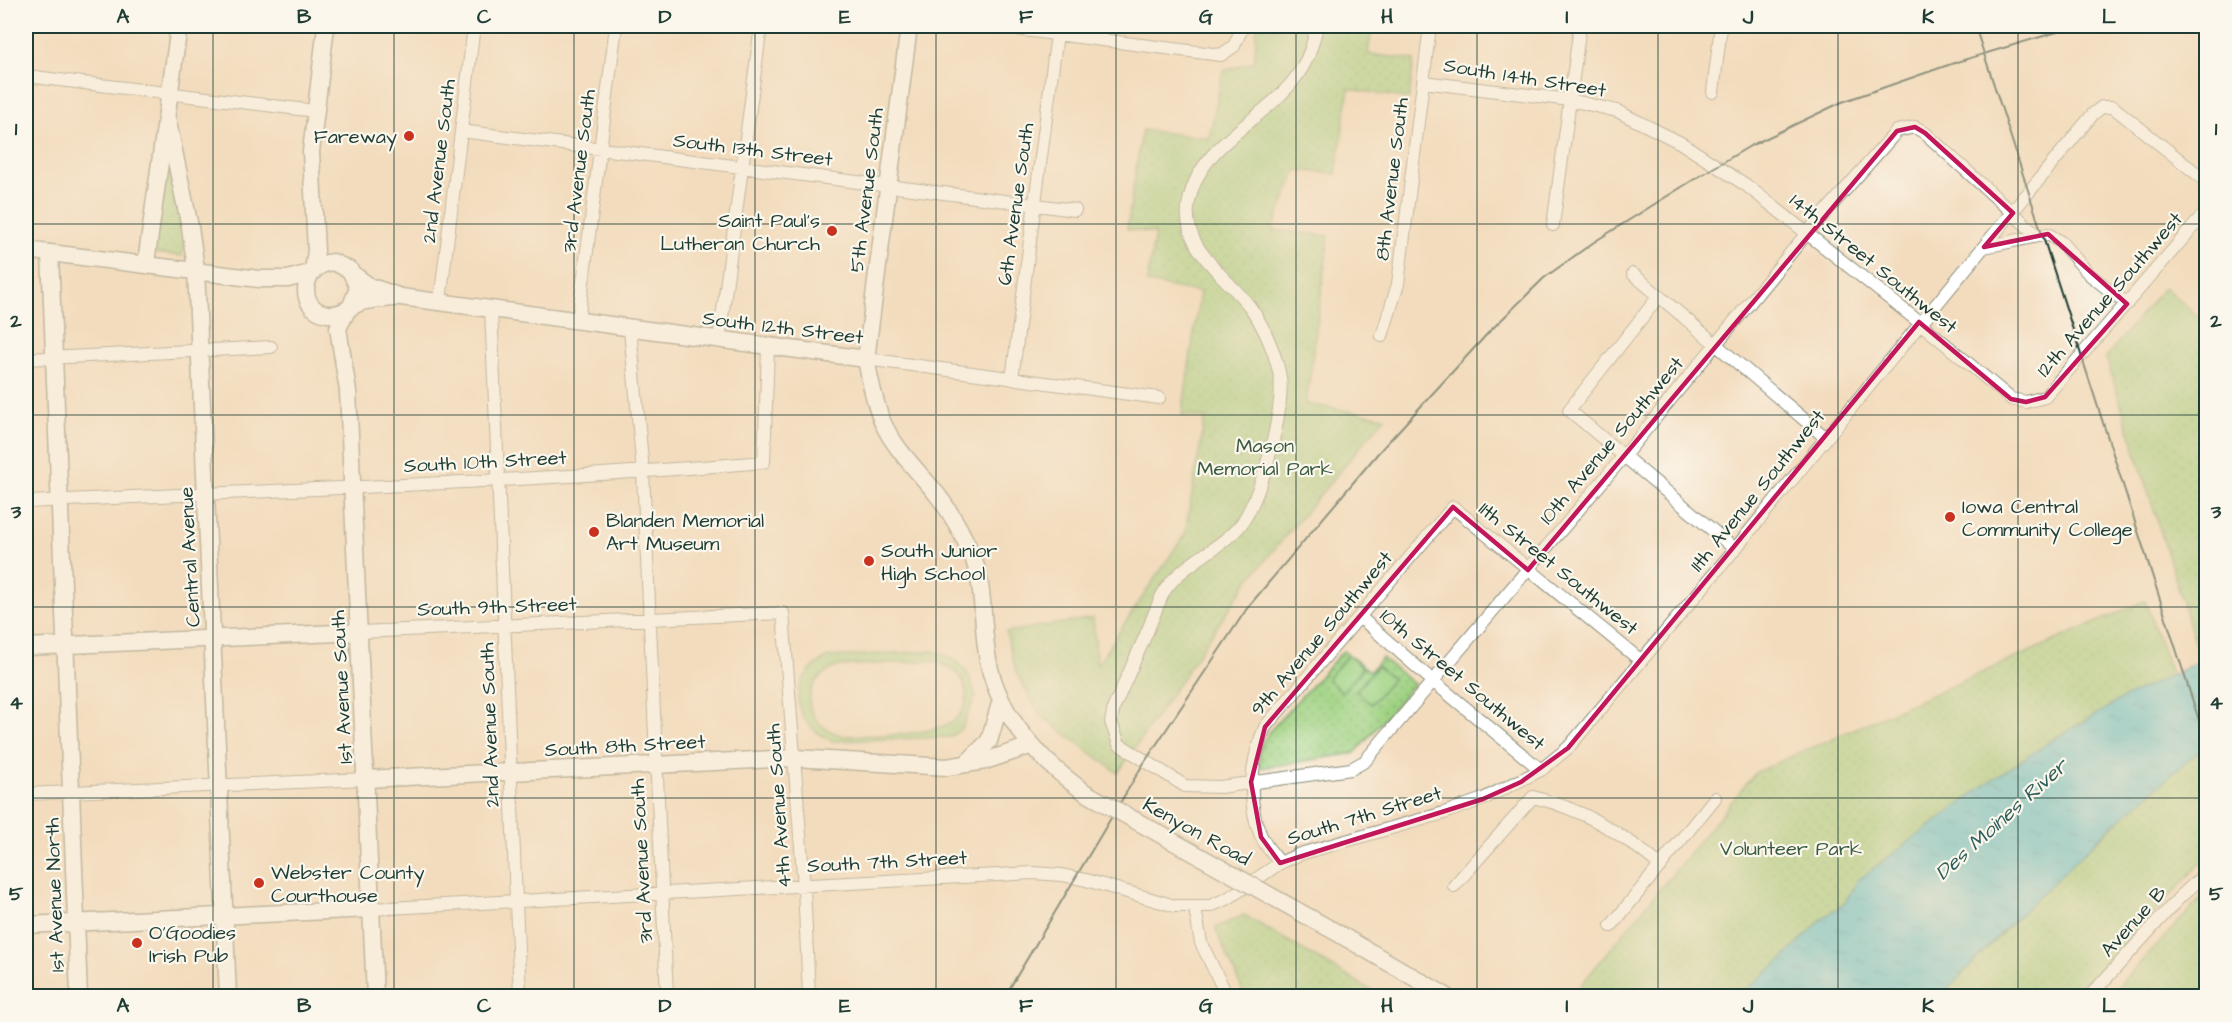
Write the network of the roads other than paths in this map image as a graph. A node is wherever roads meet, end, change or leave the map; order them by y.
1 (179, 26) edge
2 (326, 26) edge
3 (474, 26) edge
4 (616, 26) edge
5 (761, 26) edge
6 (909, 26) edge
7 (991, 26) edge
8 (1102, 26) edge
9 (1243, 26) edge
10 (1317, 26) edge
11 (1430, 26) edge
12 (1580, 26) edge
13 (1721, 26) edge
14 (1057, 34) junction
15 (1100, 40) junction
16 (26, 76) edge
17 (1423, 81) junction
18 (1713, 92) dead end
19 (171, 93) junction
20 (1570, 100) junction
21 (315, 111) junction
22 (167, 118) junction
23 (461, 131) junction
24 (600, 149) junction
25 (742, 167) junction
26 (2206, 182) edge
27 (1746, 185) joint
28 (888, 186) junction
29 (1034, 205) junction
30 (312, 207) junction
31 (1075, 210) dead end
32 (2206, 212) edge
33 (2013, 213) junction
34 (1553, 225) dead end
35 (1807, 233) junction
36 (2038, 236) junction
37 (1984, 247) junction
38 (26, 250) edge
39 (50, 253) junction
40 (146, 263) junction
41 (196, 269) junction
42 (350, 271) junction
43 (311, 272) junction
44 (1633, 274) dead end
45 (259, 279) junction
46 (1659, 296) junction
47 (401, 297) junction
48 (440, 301) junction
49 (311, 304) junction
50 (2127, 304) junction
51 (349, 307) junction
52 (491, 308) junction
53 (578, 321) junction
54 (1919, 322) junction
55 (630, 329) junction
56 (1382, 336) dead end
57 (719, 340) junction
58 (1716, 345) junction
59 (271, 347) dead end
60 (768, 347) junction
61 (201, 350) junction
62 (52, 358) junction
63 (26, 359) edge
64 (866, 359) junction
65 (1977, 373) joint
66 (1012, 378) junction
67 (348, 391) junction
68 (1159, 398) dead end
69 (1826, 438) junction
70 (1624, 456) junction
71 (643, 472) junction
72 (498, 480) junction
73 (352, 488) junction
74 (207, 494) junction
75 (59, 501) junction
76 (26, 502) edge
77 (1453, 507) joint
78 (1736, 549) junction
79 (1528, 570) junction
80 (783, 613) joint
81 (1360, 617) junction
82 (649, 620) junction
83 (504, 627) junction
84 (360, 632) junction
85 (213, 640) junction
86 (65, 645) junction
87 (26, 647) edge
88 (1640, 660) junction
89 (1434, 682) junction
90 (1001, 700) junction
91 (1030, 746) junction
92 (795, 758) junction
93 (966, 764) junction
94 (656, 765) junction
95 (1542, 770) junction
96 (511, 772) junction
97 (366, 779) junction
98 (1251, 782) junction
99 (1521, 782) junction
100 (219, 786) junction
101 (71, 792) junction
102 (26, 794) edge
103 (1533, 797) junction
104 (1715, 798) dead end
105 (1280, 863) junction
106 (1660, 866) junction
107 (2206, 873) edge
108 (1454, 886) dead end
109 (804, 887) junction
110 (662, 895) junction
111 (516, 902) junction
112 (1195, 908) junction
113 (370, 909) junction
114 (225, 915) junction
115 (75, 923) junction
116 (26, 926) edge
117 (1611, 926) dead end
118 (376, 991) edge
119 (79, 996) edge
120 (228, 996) edge
121 (520, 996) edge
122 (667, 996) edge
123 (809, 996) edge
124 (1227, 996) edge
125 (1446, 996) edge
126 (2090, 996) edge

1 - 19 main road, Central Avenue
2 - 21 main road
3 - 23 street, 2nd Avenue South
4 - 24 street, 3rd Avenue South
5 - 25 street
6 - 28 main road, 5th Avenue South
7 - 14 street
8 - 15 street
9 - 15 street
10 - 98 street
11 - 17 street, 8th Avenue South
12 - 20 street
13 - 18 street
14 - 15 street
14 - 29 street, 6th Avenue South
16 - 19 street
17 - 20 street, South 14th Street
17 - 56 street, 8th Avenue South
19 - 21 street
19 - 22 main road, Central Avenue
20 - 27 street, South 14th Street
20 - 34 street
21 - 30 main road
22 - 40 main road, Central Avenue
22 - 41 main road, Central Avenue
23 - 24 street, South 13th Street
23 - 48 street, 2nd Avenue South
24 - 25 street, South 13th Street
24 - 53 street, 3rd Avenue South
25 - 28 street, South 13th Street
25 - 57 street
26 - 33 street, 11th Avenue Southwest
27 - 35 street, 14th Street Southwest
28 - 29 street, South 13th Street
28 - 64 main road, 5th Avenue South
29 - 31 street, South 13th Street
29 - 66 street, 6th Avenue South
30 - 42 main road
30 - 43 main road
32 - 50 street, 12th Avenue Southwest
33 - 35 street, 10th Avenue Southwest
33 - 36 street
33 - 37 street, 11th Avenue Southwest
35 - 54 street, 14th Street Southwest
35 - 58 street, 10th Avenue Southwest
36 - 37 street
36 - 50 street
37 - 54 street, 11th Avenue Southwest
38 - 39 main road
39 - 40 main road
39 - 62 main road, 1st Avenue North
40 - 41 main road
41 - 45 main road
41 - 61 main road, Central Avenue
42 - 43 main road
42 - 47 main road, South 12th Street
42 - 51 main road
43 - 45 main road
43 - 49 main road
44 - 46 street
45 - 49 main road
46 - 58 street
46 - 70 street
47 - 48 main road, South 12th Street
47 - 51 main road, South 12th Street
48 - 52 main road, South 12th Street
49 - 51 main road
49 - 67 main road, 1st Avenue South
50 - 65 street, 12th Avenue Southwest
51 - 67 main road, 1st Avenue South
52 - 53 main road, South 12th Street
52 - 72 street, 2nd Avenue South
53 - 55 main road, South 12th Street
54 - 65 street, 14th Street Southwest
54 - 69 street, 11th Avenue Southwest
55 - 57 main road, South 12th Street
55 - 71 street, 3rd Avenue South
57 - 60 main road, South 12th Street
58 - 69 street
58 - 70 street, 10th Avenue Southwest
59 - 61 street
60 - 64 main road, South 12th Street
60 - 71 street, South 10th Street
61 - 62 street
61 - 74 main road, Central Avenue
62 - 63 street
62 - 75 main road, 1st Avenue North
64 - 66 street, South 12th Street
64 - 90 main road, Kenyon Road
66 - 68 street, South 12th Street
67 - 73 main road, 1st Avenue South
69 - 78 street, 11th Avenue Southwest
70 - 78 street
70 - 79 street, 10th Avenue Southwest
71 - 72 street, South 10th Street
71 - 82 street, 3rd Avenue South
72 - 73 street, South 10th Street
72 - 83 street, 2nd Avenue South
73 - 74 street, South 10th Street
73 - 84 main road, 1st Avenue South
74 - 75 street, South 10th Street
74 - 85 main road, Central Avenue
75 - 76 street, South 10th Street
75 - 86 main road, 1st Avenue North
77 - 79 street, 11th Street Southwest
77 - 81 street, 9th Avenue Southwest
78 - 88 street, 11th Avenue Southwest
79 - 88 street, 11th Street Southwest
79 - 89 street, 10th Avenue Southwest
80 - 82 street, South 9th Street
80 - 92 street, 4th Avenue South
81 - 89 street, 10th Street Southwest
81 - 98 street, 9th Avenue Southwest
82 - 83 street, South 9th Street
82 - 94 street, 3rd Avenue South
83 - 84 street, South 9th Street
83 - 96 street, 2nd Avenue South
84 - 85 main road, South 9th Street
84 - 97 main road, 1st Avenue South
85 - 86 main road, South 9th Street
85 - 100 main road, Central Avenue
86 - 87 main road, South 9th Street
86 - 101 main road, 1st Avenue North
88 - 95 street, 11th Avenue Southwest
89 - 95 street, 10th Street Southwest
89 - 98 street, 10th Avenue Southwest
90 - 91 main road, Kenyon Road
90 - 93 main road
91 - 93 main road, South 8th Street
91 - 125 main road, Kenyon Road, bridge
92 - 93 main road, South 8th Street
92 - 94 main road, South 8th Street
92 - 109 street, 4th Avenue South
94 - 96 main road, South 8th Street
94 - 110 street, 3rd Avenue South
95 - 99 street, 11th Avenue Southwest
96 - 97 main road, South 8th Street
96 - 111 street, 2nd Avenue South
97 - 100 street, South 8th Street
97 - 113 main road, 1st Avenue South
98 - 105 street, 9th Avenue Southwest
99 - 103 street
99 - 105 street, South 7th Street
100 - 101 street, South 8th Street
100 - 114 main road, Central Avenue
101 - 102 street, South 8th Street
101 - 115 main road, 1st Avenue North
103 - 106 street
103 - 108 street
104 - 106 street
105 - 112 street, South 7th Street
106 - 117 street
107 - 126 street, Avenue B
109 - 110 street, South 7th Street
109 - 112 street, South 7th Street
109 - 123 street, 4th Avenue South
110 - 111 street, South 7th Street
110 - 122 street, 3rd Avenue South
111 - 113 street, South 7th Street
111 - 121 street, 2nd Avenue South
112 - 124 street
113 - 114 main road, South 7th Street
113 - 118 main road, 1st Avenue South
114 - 115 main road, South 7th Street
114 - 120 main road, Central Avenue
115 - 116 main road, South 7th Street
115 - 119 main road, 1st Avenue North

